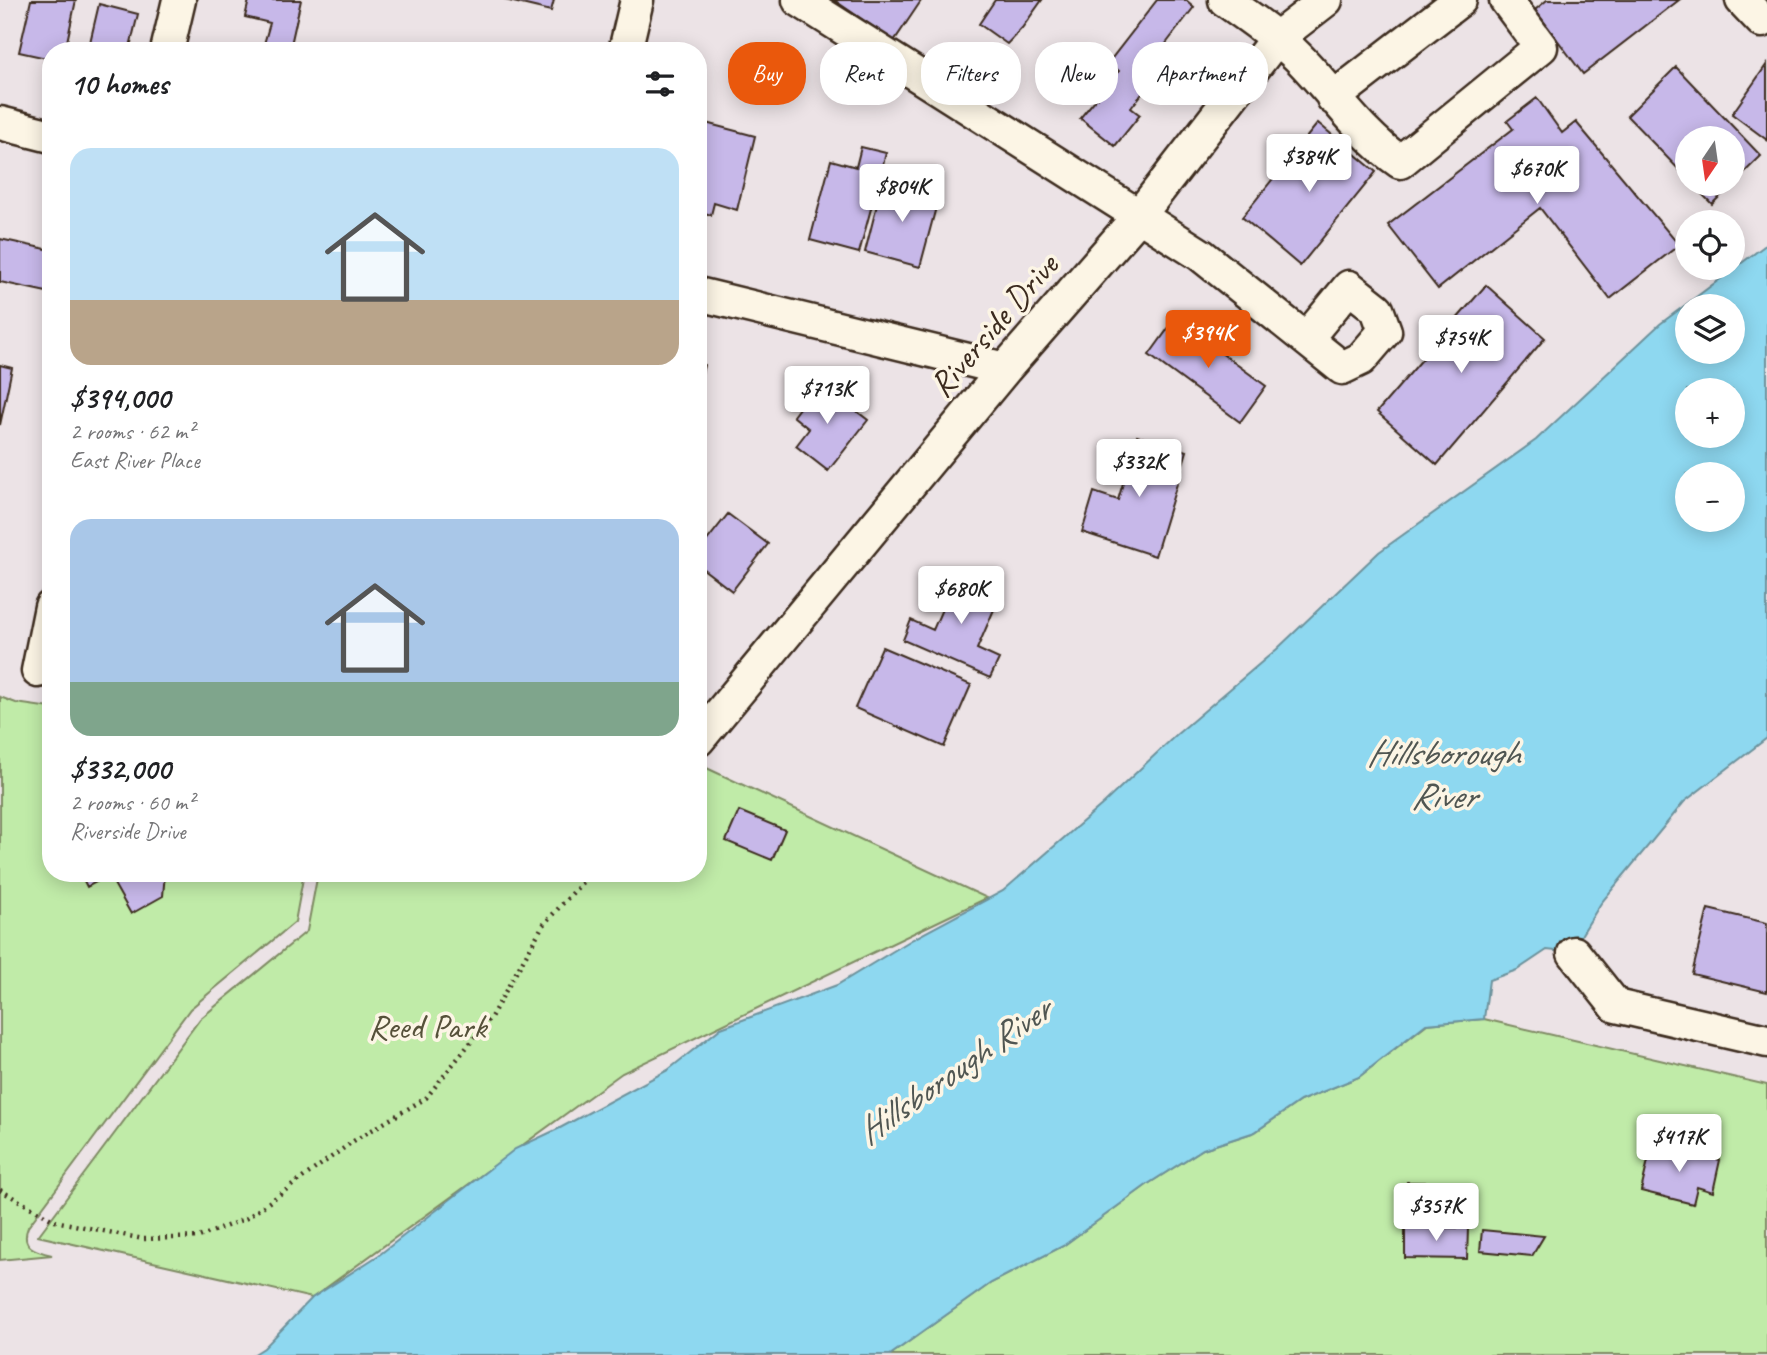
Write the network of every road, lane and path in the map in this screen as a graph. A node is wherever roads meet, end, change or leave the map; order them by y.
1 (179, 0) edge
2 (637, 0) edge
3 (799, 0) edge
4 (1225, 0) edge
5 (1326, 0) edge
6 (1460, 0) edge
7 (1506, 0) edge
8 (1277, 38) junction
9 (169, 42) edge
10 (627, 42) edge
11 (1333, 97) junction
12 (0, 123) edge
13 (42, 134) edge
14 (1138, 217) junction
15 (707, 296) edge
16 (1306, 339) dead end
17 (1005, 369) junction
18 (42, 651) edge
19 (38, 671) dead end
20 (707, 729) edge
21 (583, 882) edge
22 (1574, 953) dead end
23 (1767, 1041) edge
24 (0, 1190) edge

1 - 9 street
2 - 10 street
3 - 14 street
4 - 8 street
5 - 8 street, Riverside Drive
6 - 11 street
7 - 11 street
8 - 11 street
8 - 14 street, Riverside Drive
12 - 13 street
14 - 16 street
14 - 17 street, Riverside Drive
15 - 17 street
17 - 20 street, Riverside Drive
18 - 19 street
21 - 24 path
22 - 23 street

